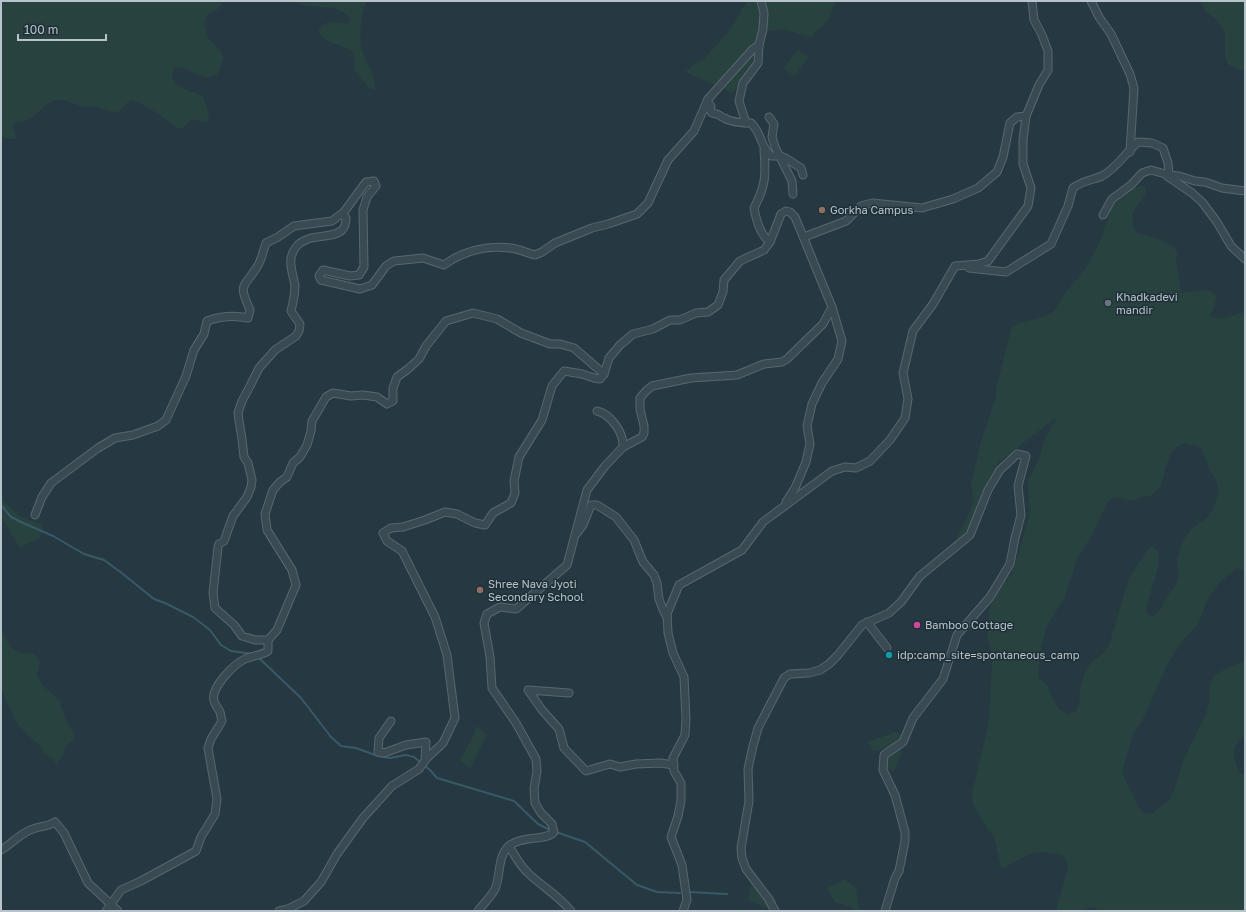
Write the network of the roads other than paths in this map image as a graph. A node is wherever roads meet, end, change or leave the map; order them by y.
1 (761, 1) edge
2 (1032, 1) edge
3 (1091, 1) edge
4 (759, 45) junction
5 (707, 101) junction
6 (1026, 116) junction
7 (769, 117) dead end
8 (746, 123) junction
9 (764, 150) junction
10 (1130, 150) junction
11 (779, 156) junction
12 (803, 175) dead end
13 (1167, 175) junction
14 (1245, 191) edge
15 (793, 194) dead end
16 (343, 214) junction
17 (1103, 215) dead end
18 (804, 236) junction
19 (770, 242) junction
20 (1245, 259) edge
21 (955, 266) junction
22 (832, 307) junction
23 (604, 374) junction
24 (597, 411) dead end
25 (623, 447) junction
26 (778, 511) junction
27 (35, 516) dead end
28 (575, 534) junction
29 (667, 617) junction
30 (867, 622) junction
31 (268, 640) junction
32 (887, 648) dead end
33 (569, 693) dead end
34 (391, 721) dead end
35 (425, 762) junction
36 (674, 765) junction
37 (509, 846) junction
38 (1, 850) edge
39 (111, 904) junction
40 (106, 911) edge
41 (118, 911) edge
42 (279, 911) edge
43 (478, 911) edge
44 (571, 911) edge
45 (683, 911) edge
46 (775, 911) edge
47 (885, 911) edge

1 - 4 street
2 - 6 street
3 - 10 street
4 - 5 street
4 - 8 street
5 - 8 street
5 - 16 street
6 - 18 street
6 - 21 street
7 - 11 street
8 - 9 street
9 - 11 street
9 - 19 street
10 - 13 street
10 - 21 street
11 - 12 street
11 - 15 street
13 - 14 street
13 - 17 street
13 - 20 street
16 - 27 street
16 - 31 street
18 - 19 street
18 - 22 street
19 - 23 street
21 - 26 street
22 - 25 street
22 - 26 street
23 - 31 street
23 - 35 street
24 - 25 street
25 - 28 street
26 - 29 street
28 - 29 street
28 - 37 street
29 - 36 street
30 - 32 street
30 - 46 street
30 - 47 street
31 - 39 street
33 - 36 street
34 - 35 street
35 - 42 street
36 - 45 street
37 - 43 street
37 - 44 street
38 - 39 street
39 - 40 street
39 - 41 street

